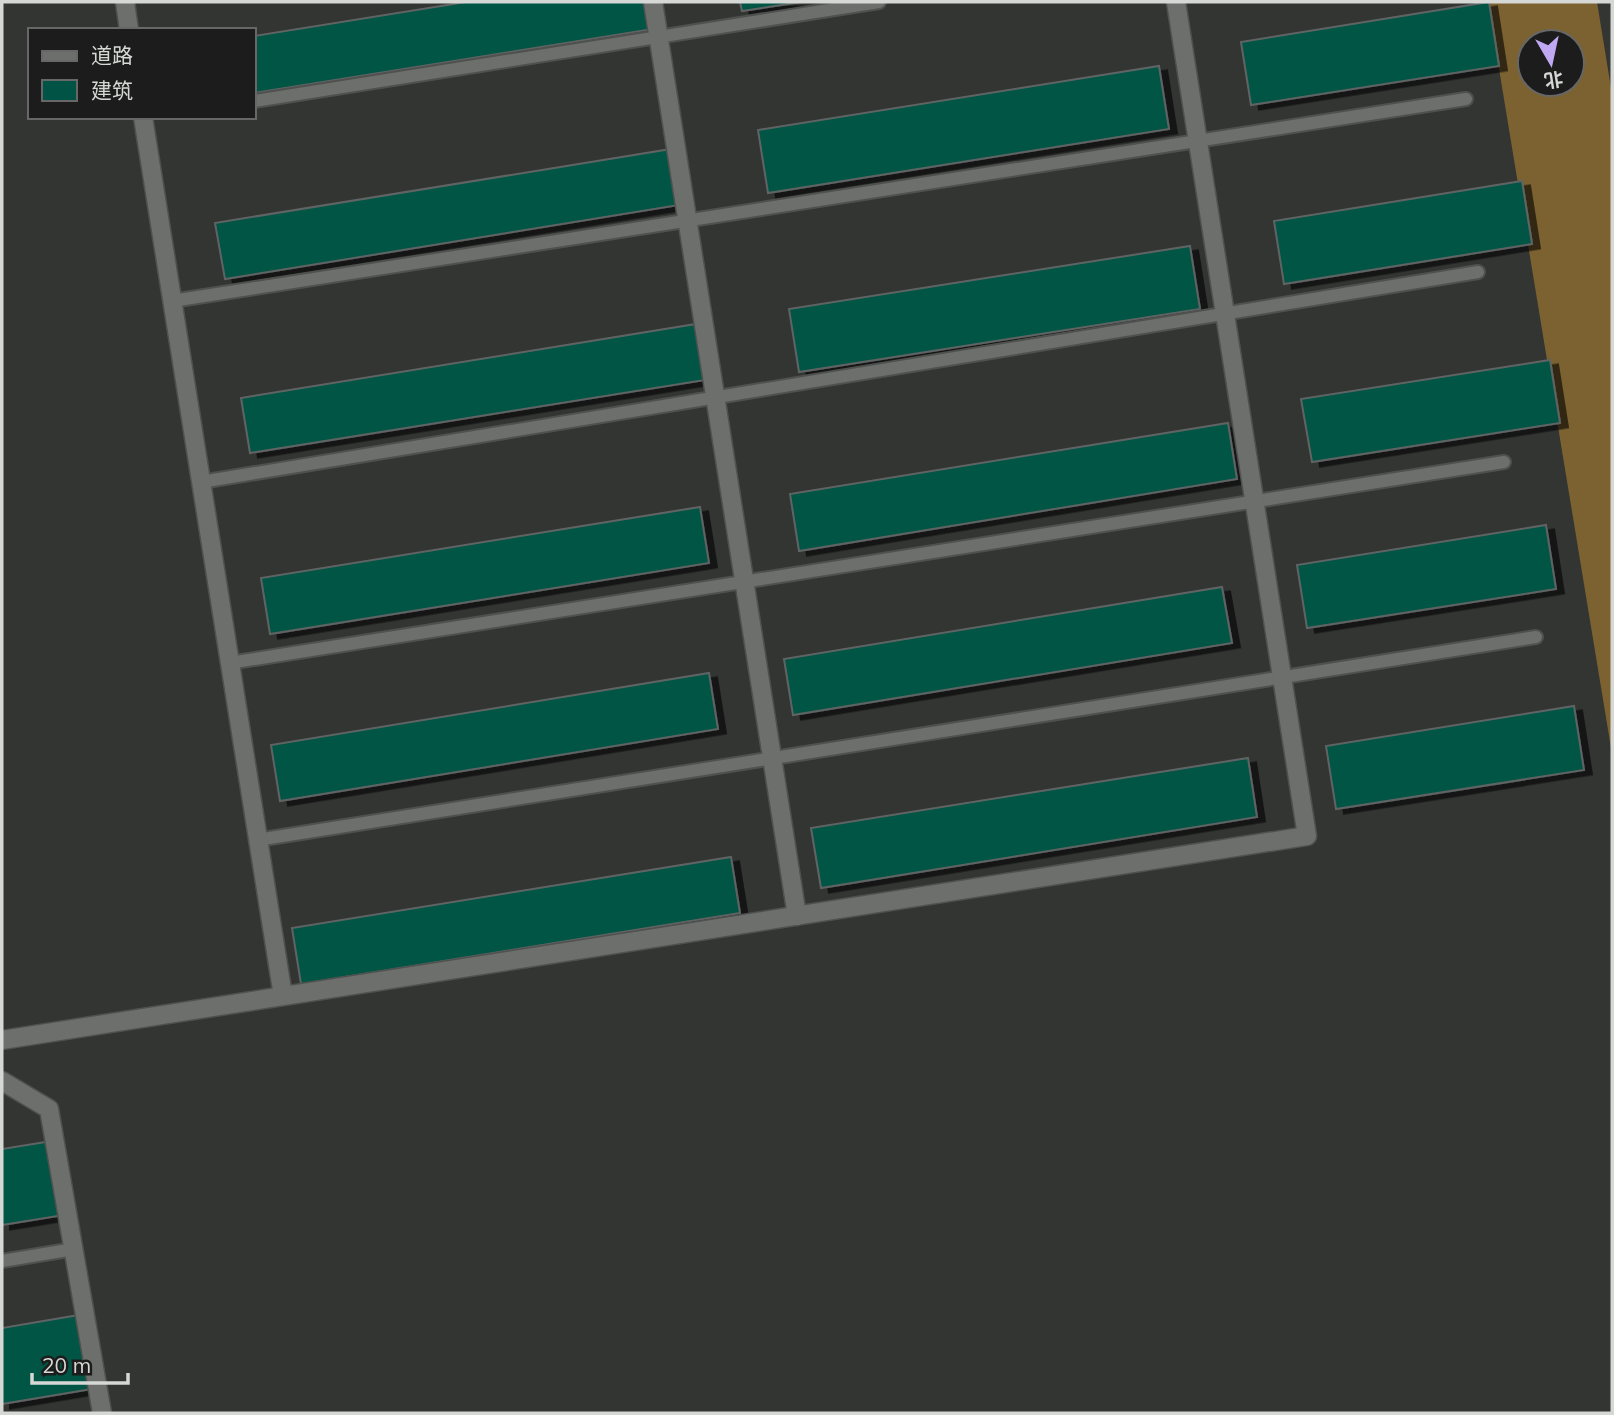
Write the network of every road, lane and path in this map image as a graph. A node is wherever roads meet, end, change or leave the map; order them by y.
1 (125, 2) edge
2 (653, 2) edge
3 (879, 2) edge
4 (1176, 2) edge
5 (129, 28) edge
6 (659, 37) junction
7 (1466, 99) dead end
8 (256, 102) edge
9 (147, 119) edge
10 (1198, 142) junction
11 (688, 221) junction
12 (1478, 272) dead end
13 (172, 301) junction
14 (1225, 313) junction
15 (716, 397) junction
16 (1504, 462) dead end
17 (201, 482) junction
18 (1255, 500) junction
19 (745, 581) junction
20 (1536, 638) dead end
21 (229, 663) junction
22 (1282, 678) junction
23 (773, 758) junction
24 (257, 840) junction
25 (797, 916) junction
26 (282, 996) junction
27 (2, 1040) edge
28 (2, 1080) edge
29 (74, 1249) junction
30 (2, 1261) edge
31 (102, 1413) edge

1 - 5 street
2 - 6 street
3 - 6 lane
4 - 10 street
6 - 8 lane
6 - 11 street
7 - 10 lane
9 - 13 street
10 - 11 lane
10 - 14 street
11 - 13 lane
11 - 15 street
12 - 14 lane
13 - 17 street
14 - 15 lane
14 - 18 street
15 - 17 lane
15 - 19 street
16 - 18 lane
17 - 21 street
18 - 19 lane
18 - 22 street
19 - 21 lane
19 - 23 street
20 - 22 lane
21 - 24 street
22 - 23 lane
22 - 25 street
23 - 24 lane
23 - 25 street
24 - 26 street
25 - 26 street
26 - 27 street
28 - 29 street
29 - 30 lane
29 - 31 street

